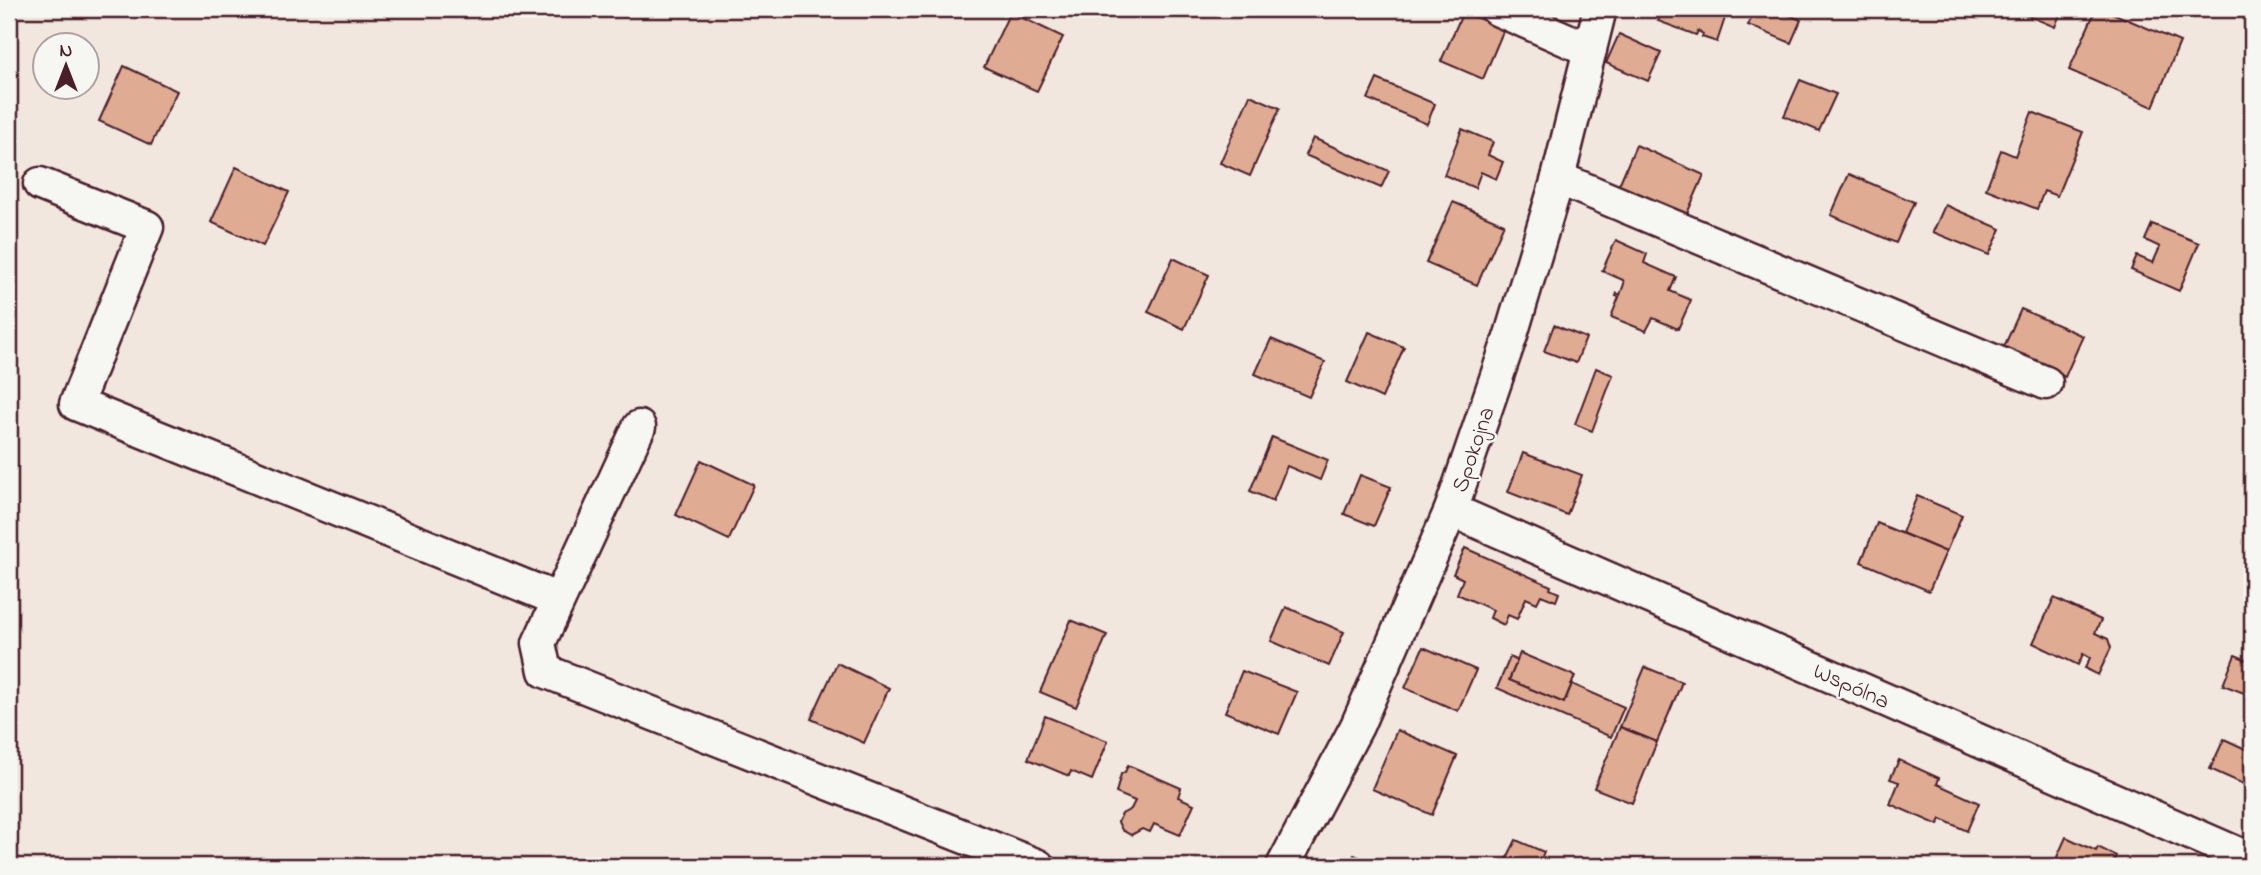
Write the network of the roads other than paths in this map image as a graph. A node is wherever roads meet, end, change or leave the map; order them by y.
1 (1497, 9) edge
2 (1600, 9) edge
3 (1590, 50) junction
4 (1558, 178) junction
5 (40, 184) dead end
6 (2046, 383) dead end
7 (639, 427) dead end
8 (1451, 510) junction
9 (557, 598) junction
10 (2252, 860) edge
11 (1038, 866) edge
12 (1283, 866) edge

1 - 3 street
2 - 3 street, Spokojna
3 - 4 street, Spokojna
4 - 6 street
4 - 8 street, Spokojna
5 - 9 street
7 - 9 street
8 - 10 street, Wspólna
8 - 12 street, Spokojna
9 - 11 street

